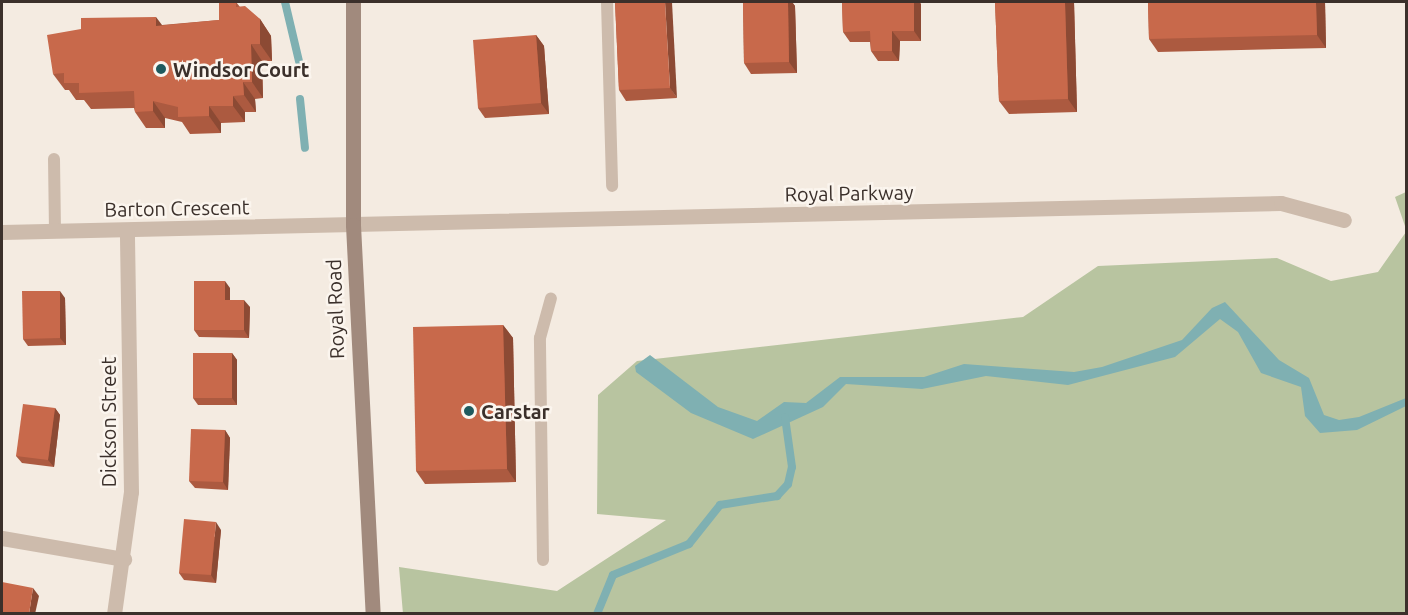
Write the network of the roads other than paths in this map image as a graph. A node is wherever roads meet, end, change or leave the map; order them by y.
1 (353, 2) edge
2 (607, 2) edge
3 (54, 159) dead end
4 (612, 186) dead end
5 (1344, 220) dead end
6 (353, 225) junction
7 (127, 230) junction
8 (55, 231) junction
9 (2, 232) edge
10 (551, 298) dead end
11 (2, 538) edge
12 (123, 559) junction
13 (543, 560) dead end
14 (114, 614) edge
15 (373, 614) edge

1 - 6 main road, Royal Road
2 - 4 lane
3 - 8 lane
5 - 6 street, Royal Parkway
6 - 7 street, Barton Crescent
6 - 15 main road, Royal Road
7 - 8 street, Barton Crescent
7 - 12 street, Dickson Street
8 - 9 street, Barton Crescent
10 - 13 lane
11 - 12 street
12 - 14 street, Dickson Street

